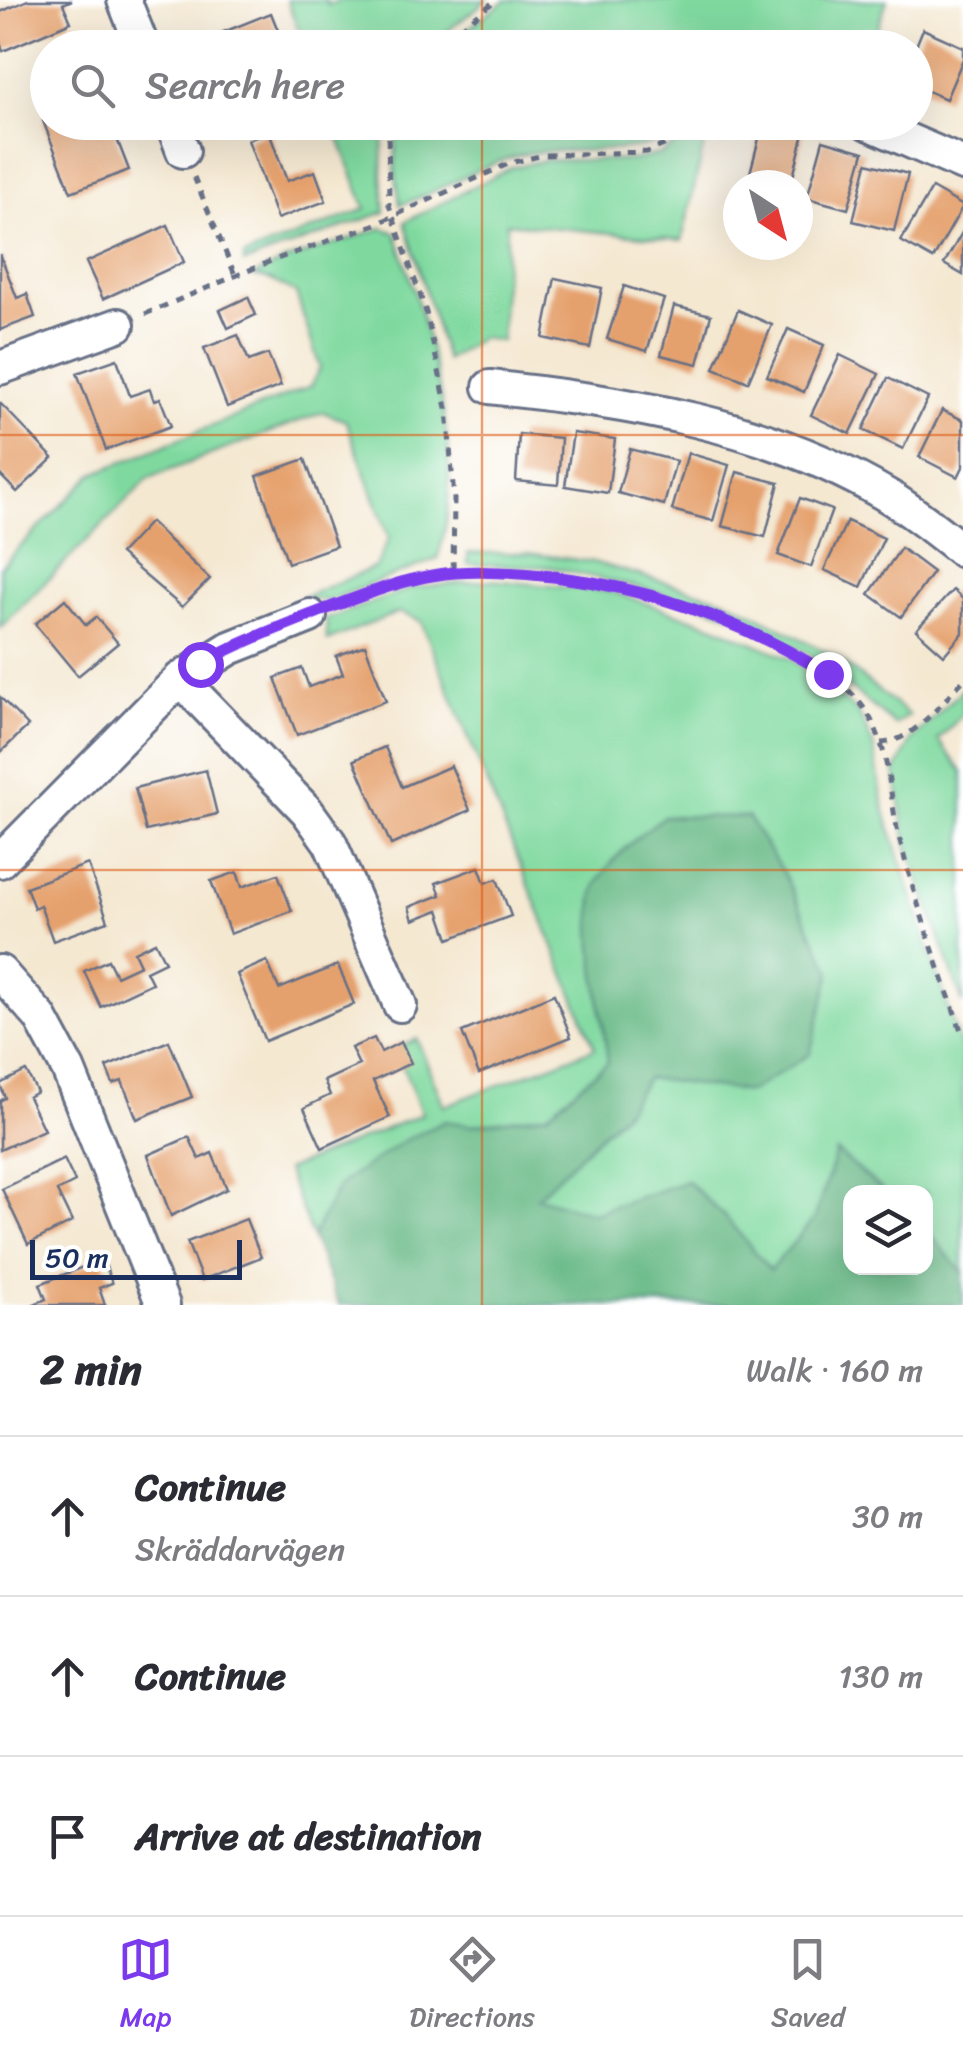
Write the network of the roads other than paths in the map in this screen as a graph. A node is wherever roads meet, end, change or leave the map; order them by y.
1 (124, 0) edge
2 (135, 30) edge
3 (908, 140) edge
4 (963, 164) edge
5 (118, 325) road end
6 (0, 368) edge
7 (490, 386) dead end
8 (963, 551) edge
9 (310, 616) road end
10 (180, 679) junction
11 (0, 861) edge
12 (0, 972) edge
13 (400, 1005) dead end
14 (163, 1305) edge

1 - 2 street
3 - 4 street
5 - 6 street
7 - 8 street
9 - 10 street
10 - 11 street
10 - 13 street
12 - 14 street

